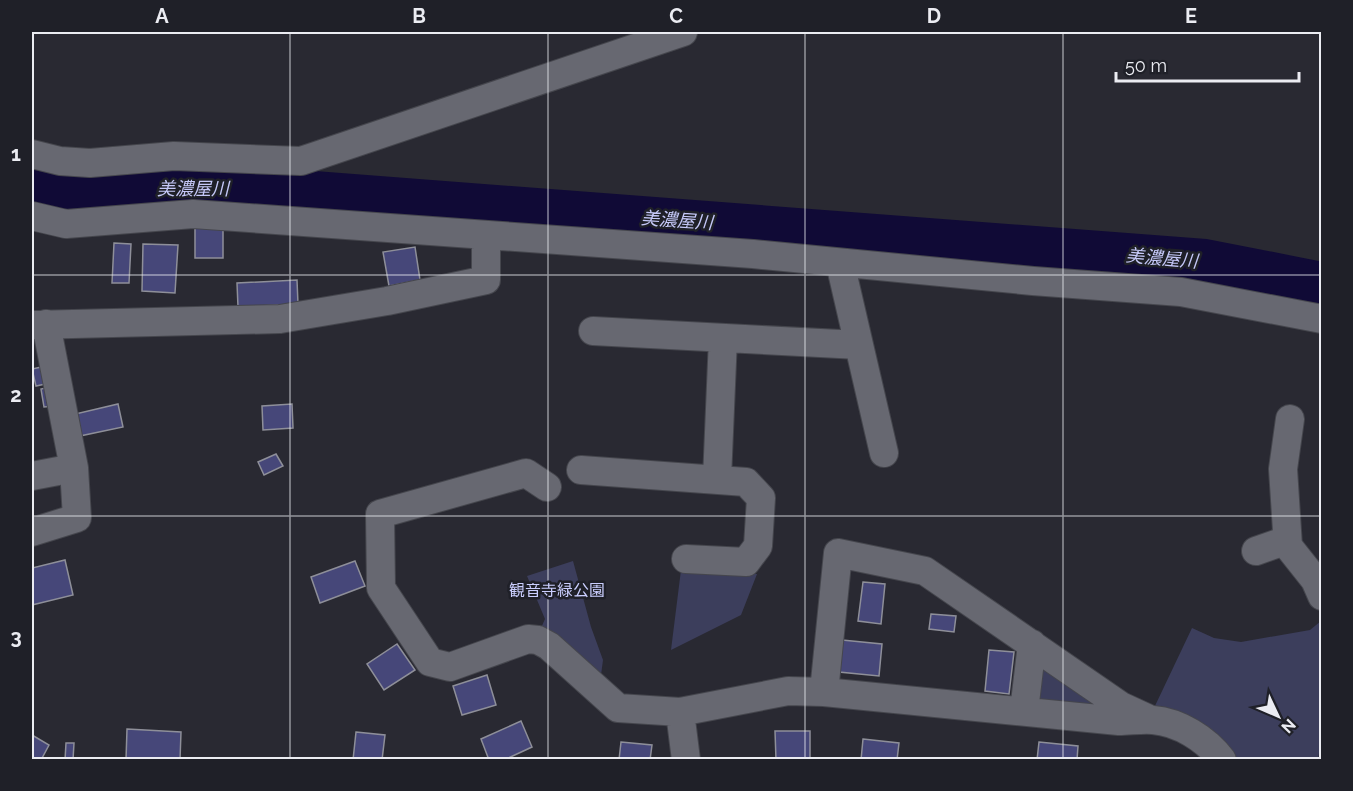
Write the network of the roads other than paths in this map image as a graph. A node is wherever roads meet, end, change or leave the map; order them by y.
1 (683, 32) edge
2 (32, 154) edge
3 (32, 216) edge
4 (486, 235) junction
5 (840, 263) junction
6 (1322, 319) edge
7 (39, 325) edge
8 (593, 331) dead end
9 (723, 338) junction
10 (859, 345) junction
11 (1290, 419) dead end
12 (884, 453) dead end
13 (74, 468) junction
14 (581, 470) dead end
15 (32, 476) edge
16 (717, 479) junction
17 (548, 487) dead end
18 (32, 532) edge
19 (1287, 540) junction
20 (1256, 551) dead end
21 (686, 559) dead end
22 (1322, 596) edge
23 (1032, 644) junction
24 (824, 692) junction
25 (1024, 711) junction
26 (680, 712) junction
27 (1152, 720) junction
28 (686, 759) edge
29 (1222, 759) edge

1 - 2 street
3 - 4 street
4 - 5 street
4 - 7 street
5 - 6 street
5 - 10 street
7 - 13 street
8 - 9 street
9 - 10 street
9 - 16 street
10 - 12 street
11 - 19 street
13 - 15 street
13 - 18 street
14 - 16 street
16 - 21 street
17 - 26 street
19 - 20 street
19 - 22 street
23 - 24 street
23 - 25 street
23 - 27 street
24 - 25 street
24 - 26 street
25 - 27 street
26 - 28 street
27 - 29 street

